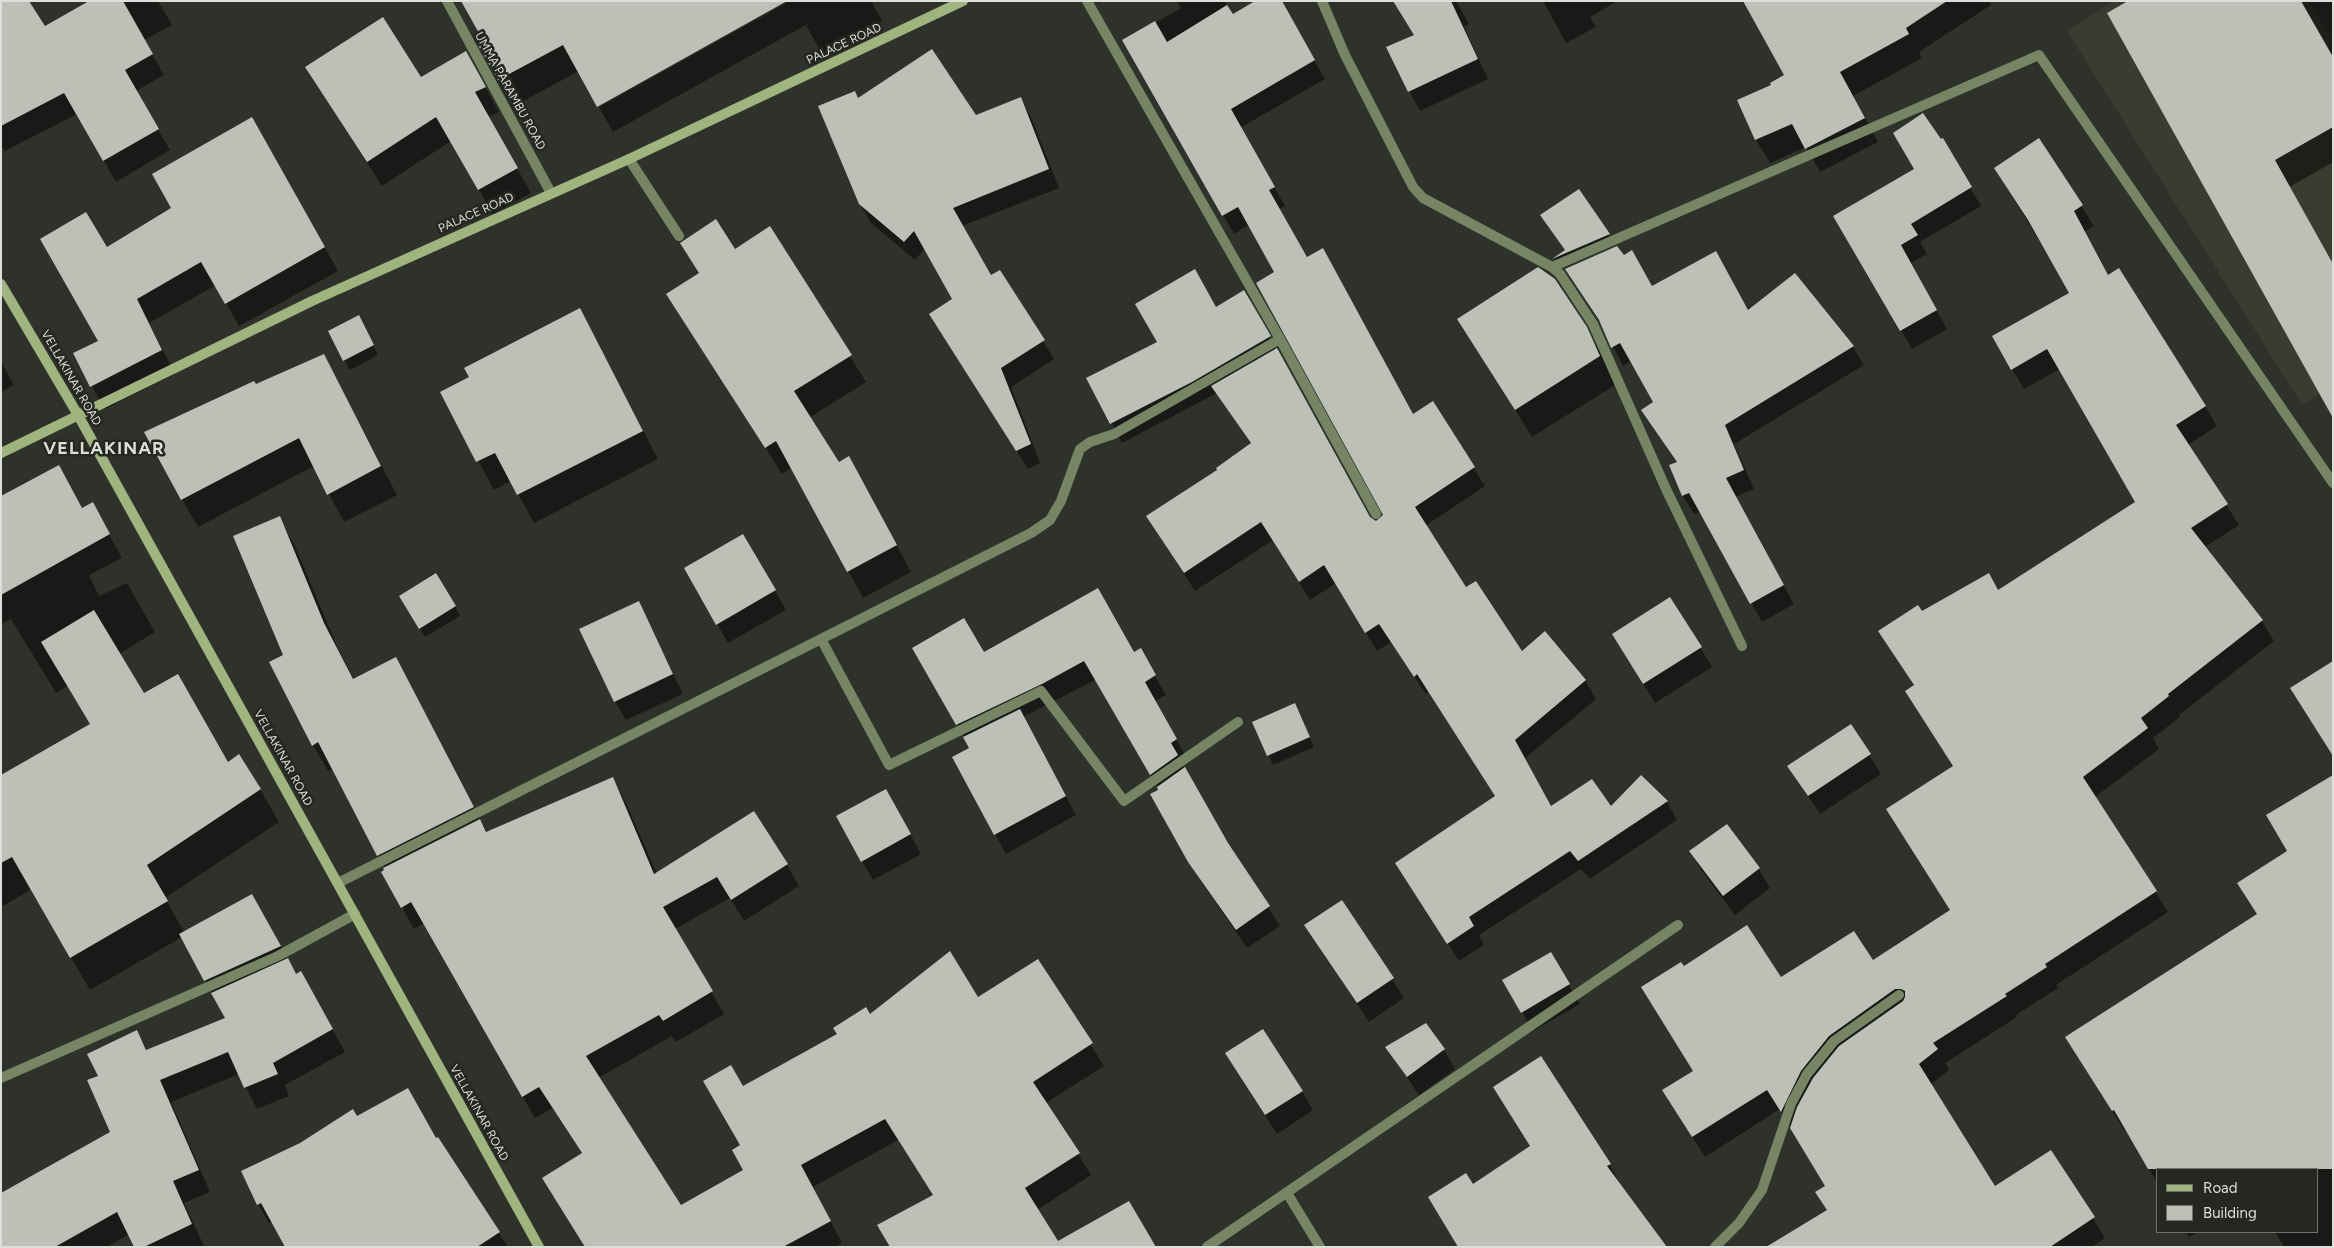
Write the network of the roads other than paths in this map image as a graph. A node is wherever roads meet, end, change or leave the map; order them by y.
1 (446, 1) edge
2 (964, 1) edge
3 (1087, 1) edge
4 (1322, 1) edge
5 (629, 159) junction
6 (551, 192) junction
7 (679, 236) dead end
8 (1552, 267) junction
9 (1, 284) edge
10 (1280, 339) junction
11 (78, 415) junction
12 (1, 453) edge
13 (2333, 483) edge
14 (1376, 514) dead end
15 (821, 639) junction
16 (1742, 646) dead end
17 (1238, 722) dead end
18 (338, 884) junction
19 (355, 914) junction
20 (1678, 925) dead end
21 (1900, 995) dead end
22 (1, 1078) edge
23 (1287, 1193) junction
24 (539, 1247) edge
25 (1207, 1247) edge
26 (1320, 1247) edge
27 (1715, 1247) edge

1 - 6 street, UMMA PARAMBU ROAD
2 - 5 main road, PALACE ROAD
3 - 10 street
4 - 8 street
5 - 6 main road, PALACE ROAD
5 - 7 street
6 - 11 main road, PALACE ROAD
8 - 13 street
8 - 16 street
9 - 11 main road, VELLAKINAR ROAD
10 - 14 street
10 - 15 street
11 - 12 main road, PALACE ROAD
11 - 18 main road, VELLAKINAR ROAD
15 - 17 street
15 - 18 street
18 - 19 main road, VELLAKINAR ROAD
19 - 22 street
19 - 24 main road, VELLAKINAR ROAD
20 - 23 street
21 - 27 street
23 - 25 street
23 - 26 street

